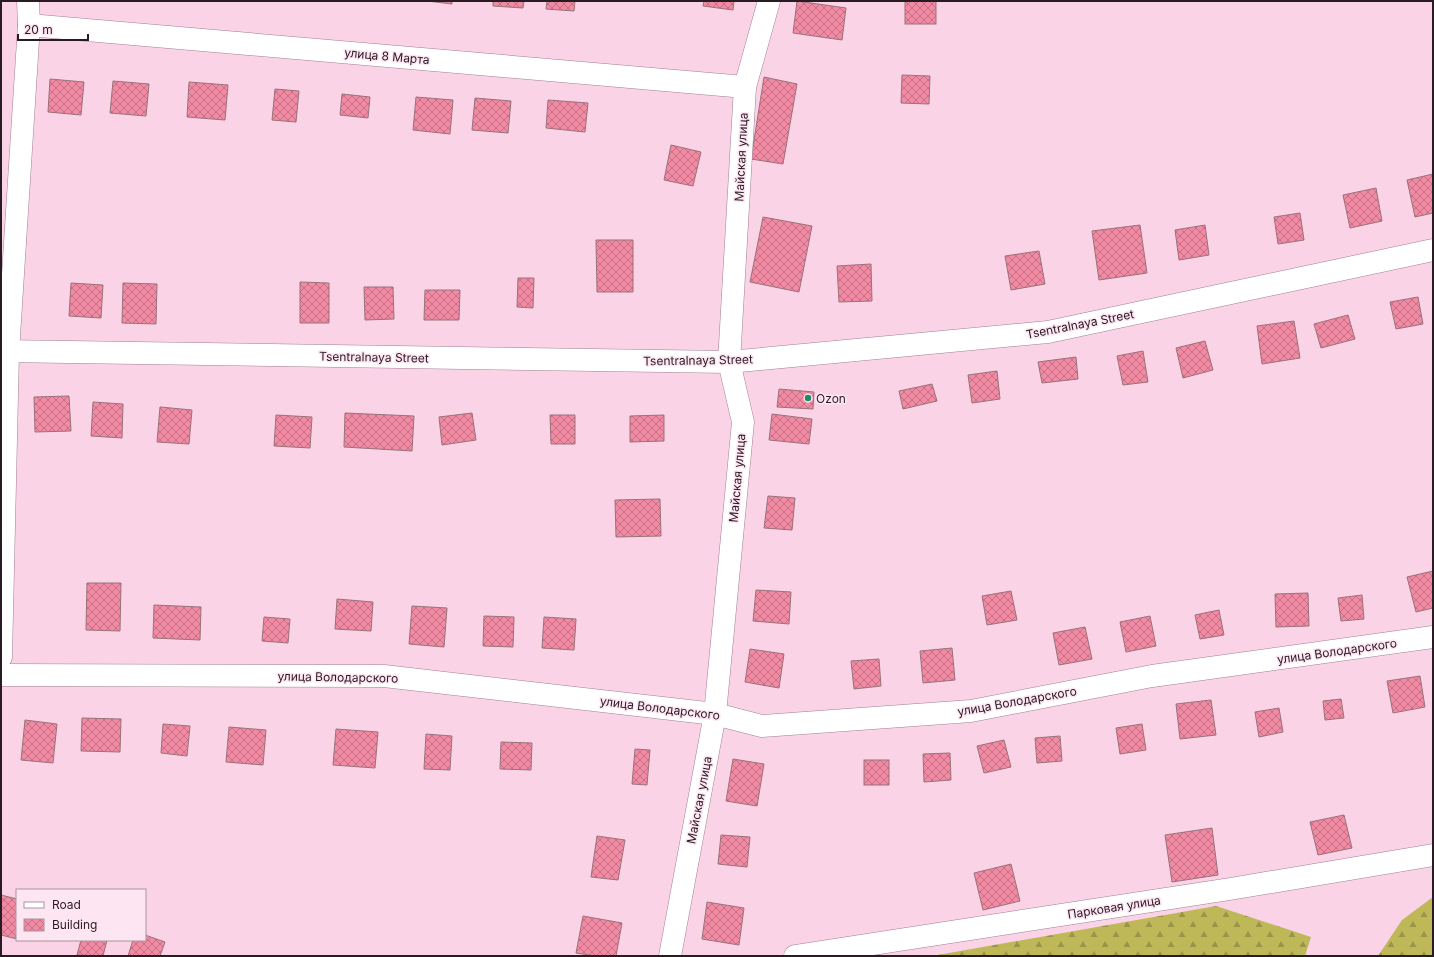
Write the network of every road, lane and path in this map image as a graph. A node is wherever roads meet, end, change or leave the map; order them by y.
1 (28, 1) edge
2 (769, 1) edge
3 (29, 25) junction
4 (745, 87) junction
5 (1433, 250) edge
6 (4, 352) edge
7 (729, 362) junction
8 (1433, 638) edge
9 (1, 657) edge
10 (1, 675) edge
11 (716, 714) junction
12 (1433, 855) edge
13 (670, 956) edge
14 (795, 956) edge

1 - 3 street
2 - 4 street, Майская улица
3 - 4 street, улица 8 Марта
3 - 6 street
4 - 7 street, Майская улица
5 - 7 street, Tsentralnaya Street
6 - 7 street, Tsentralnaya Street
6 - 9 street
7 - 11 street, Майская улица
8 - 11 street, улица Володарского
10 - 11 street, улица Володарского
11 - 13 street, Майская улица
12 - 14 street, Парковая улица

